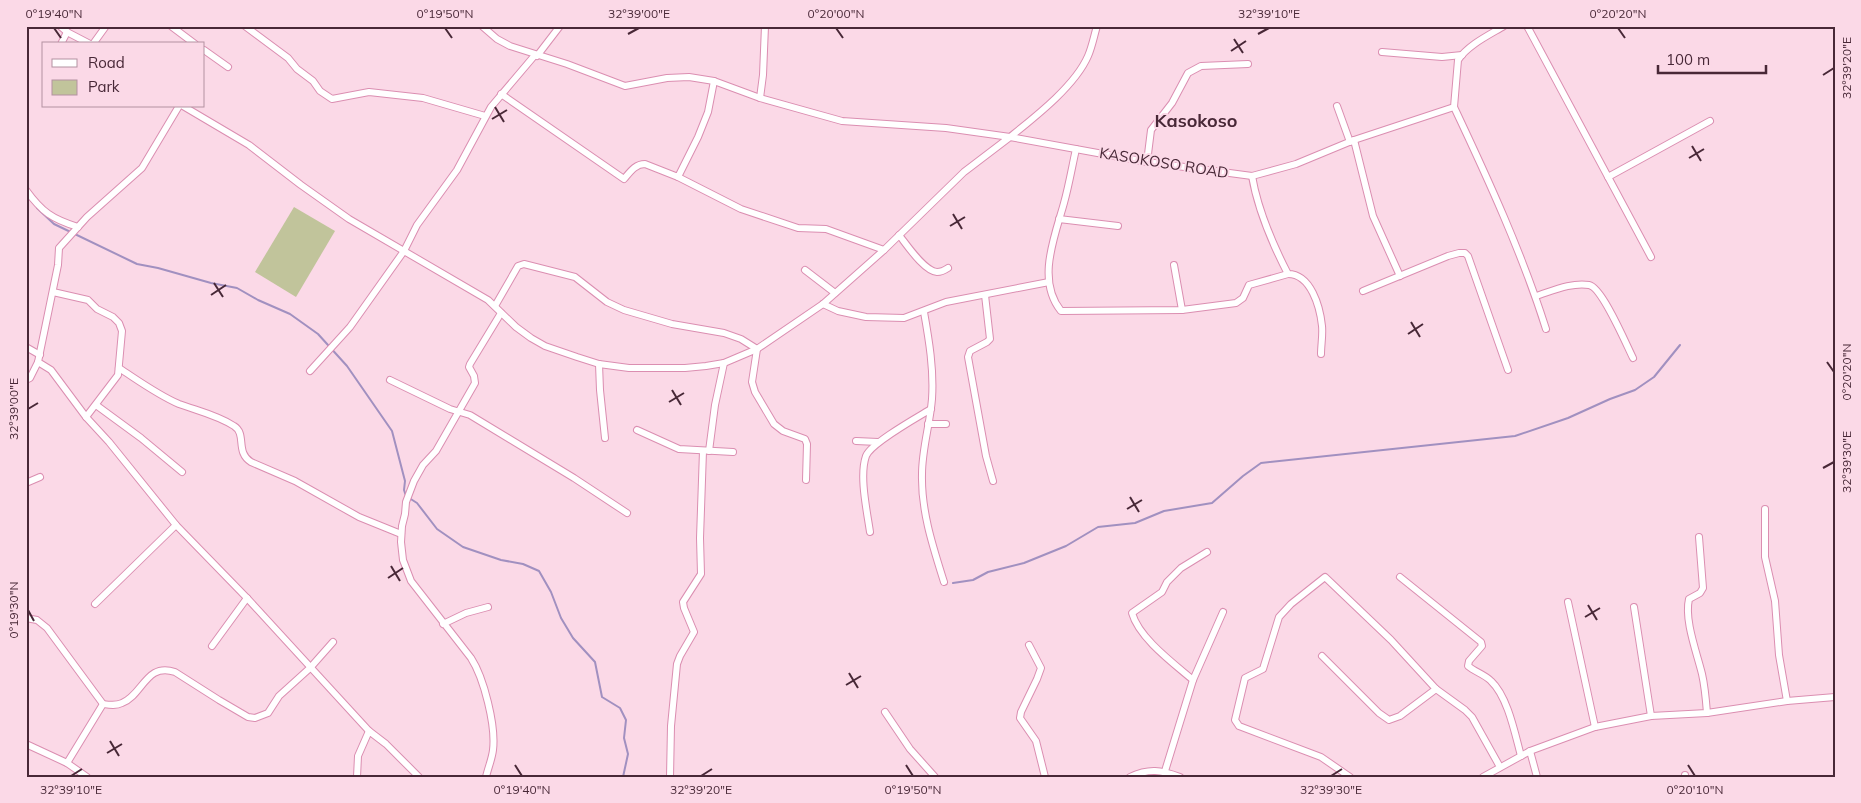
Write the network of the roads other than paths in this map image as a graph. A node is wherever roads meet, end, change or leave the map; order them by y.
1 (60, 26) edge
2 (106, 26) edge
3 (171, 26) edge
4 (245, 26) edge
5 (482, 26) edge
6 (560, 26) edge
7 (765, 26) edge
8 (1097, 26) edge
9 (1504, 26) edge
10 (1526, 26) edge
11 (67, 32) junction
12 (63, 42) edge
13 (88, 42) edge
14 (94, 42) edge
15 (192, 42) edge
16 (205, 51) edge
17 (1382, 52) dead end
18 (536, 55) junction
19 (1462, 55) junction
20 (1248, 64) dead end
21 (228, 67) dead end
22 (714, 81) junction
23 (501, 94) junction
24 (760, 98) junction
25 (1337, 106) dead end
26 (1454, 107) junction
27 (178, 108) edge
28 (186, 108) edge
29 (485, 116) junction
30 (1710, 121) dead end
31 (1010, 137) junction
32 (1352, 141) junction
33 (1076, 149) junction
34 (1146, 162) junction
35 (1252, 176) junction
36 (678, 177) junction
37 (1608, 177) junction
38 (26, 190) edge
39 (1059, 219) junction
40 (1118, 226) dead end
41 (75, 231) junction
42 (899, 235) junction
43 (884, 250) junction
44 (404, 251) junction
45 (1651, 257) dead end
46 (1174, 265) dead end
47 (948, 268) dead end
48 (805, 270) dead end
49 (1288, 274) junction
50 (1400, 276) junction
51 (1049, 282) junction
52 (1363, 291) dead end
53 (53, 292) junction
54 (835, 293) junction
55 (985, 295) junction
56 (1536, 296) junction
57 (824, 304) junction
58 (495, 306) junction
59 (1182, 310) junction
60 (924, 312) junction
61 (501, 313) junction
62 (1546, 329) dead end
63 (26, 346) edge
64 (757, 349) junction
65 (1321, 354) dead end
66 (1633, 358) dead end
67 (39, 359) junction
68 (724, 363) junction
69 (599, 364) junction
70 (119, 368) junction
71 (1508, 370) dead end
72 (310, 371) dead end
73 (26, 380) edge
74 (390, 380) dead end
75 (96, 405) junction
76 (931, 410) junction
77 (459, 411) junction
78 (86, 417) junction
79 (928, 424) junction
80 (946, 424) dead end
81 (637, 430) dead end
82 (605, 438) dead end
83 (856, 441) dead end
84 (878, 442) junction
85 (706, 451) junction
86 (733, 452) dead end
87 (182, 472) dead end
88 (40, 477) dead end
89 (806, 480) dead end
90 (993, 481) dead end
91 (26, 483) edge
92 (1766, 509) dead end
93 (627, 513) dead end
94 (176, 525) junction
95 (870, 532) dead end
96 (401, 534) junction
97 (1698, 537) dead end
98 (1207, 552) dead end
99 (1400, 577) dead end
100 (944, 582) dead end
101 (247, 598) junction
102 (1568, 602) dead end
103 (95, 604) dead end
104 (488, 607) dead end
105 (1634, 607) dead end
106 (1223, 612) dead end
107 (26, 618) edge
108 (443, 624) junction
109 (333, 642) dead end
110 (1029, 645) dead end
111 (212, 646) dead end
112 (1322, 656) dead end
113 (310, 668) junction
114 (1192, 680) junction
115 (1436, 689) junction
116 (1835, 697) edge
117 (1787, 701) junction
118 (103, 704) junction
119 (885, 712) dead end
120 (1708, 713) junction
121 (1651, 716) junction
122 (1595, 727) junction
123 (369, 731) junction
124 (26, 744) edge
125 (1530, 751) junction
126 (1521, 756) junction
127 (67, 763) junction
128 (1500, 766) junction
129 (1165, 771) junction
130 (87, 777) edge
131 (358, 777) edge
132 (419, 777) edge
133 (486, 777) edge
134 (670, 777) edge
135 (935, 777) edge
136 (1045, 777) edge
137 (1130, 777) edge
138 (1180, 777) edge
139 (1350, 777) edge
140 (1483, 777) edge
141 (1537, 777) edge

1 - 11 street
2 - 14 street
3 - 15 street
4 - 29 street
5 - 18 street, KASOKOSO ROAD
6 - 18 street
7 - 24 street
8 - 31 street
9 - 19 street
10 - 37 street
11 - 12 street
11 - 13 street
16 - 21 street
17 - 19 street
18 - 22 street, KASOKOSO ROAD
18 - 23 street
19 - 26 street
20 - 34 street
22 - 24 street, KASOKOSO ROAD
22 - 36 street
23 - 29 street
23 - 36 street
24 - 31 street, KASOKOSO ROAD
25 - 32 street
26 - 32 street, KASOKOSO ROAD
26 - 56 street
27 - 41 street
28 - 44 street
29 - 44 street
30 - 37 street
31 - 33 street, KASOKOSO ROAD
31 - 42 street
32 - 35 street, KASOKOSO ROAD
32 - 50 street
33 - 34 street, KASOKOSO ROAD
33 - 39 street
34 - 35 street, KASOKOSO ROAD
35 - 49 street
36 - 43 street
37 - 45 street
38 - 41 street
39 - 40 street
39 - 51 street
41 - 53 street
42 - 43 street
42 - 47 street
43 - 54 street
44 - 58 street
44 - 72 street
46 - 59 street
48 - 54 street
49 - 59 street
49 - 65 street
50 - 52 street
50 - 71 street
51 - 55 street
51 - 59 street
53 - 67 street
53 - 70 street
54 - 57 street
55 - 60 street
55 - 90 street
56 - 62 street
56 - 66 street
57 - 60 street
57 - 64 street
58 - 61 street
58 - 64 street
60 - 76 street
61 - 69 street
61 - 77 street
63 - 67 street
64 - 68 street
64 - 89 street
67 - 73 street
67 - 78 street
68 - 69 street
68 - 85 street
69 - 82 street
70 - 75 street
70 - 96 street
74 - 77 street
75 - 78 street
75 - 87 street
76 - 79 street
76 - 84 street
77 - 93 street
77 - 96 street
78 - 94 street
79 - 80 street
79 - 100 street
81 - 85 street
83 - 84 street
84 - 95 street
85 - 86 street
85 - 134 street
88 - 91 street
92 - 117 street
94 - 101 street
94 - 103 street
96 - 108 street
97 - 120 street
98 - 114 street
99 - 126 street
101 - 111 street
101 - 113 street
102 - 122 street
104 - 108 street
105 - 121 street
106 - 114 street
107 - 118 street
108 - 133 street
109 - 113 street
110 - 136 street
112 - 115 street
113 - 118 street
113 - 123 street
114 - 129 street
115 - 128 street
115 - 139 street
116 - 117 street
117 - 120 street
118 - 127 street
119 - 135 street
120 - 121 street
121 - 122 street
122 - 125 street
123 - 131 street
123 - 132 street
124 - 127 street
125 - 126 street
125 - 141 street
126 - 128 street
127 - 130 street
128 - 140 street
129 - 137 street
129 - 138 street

